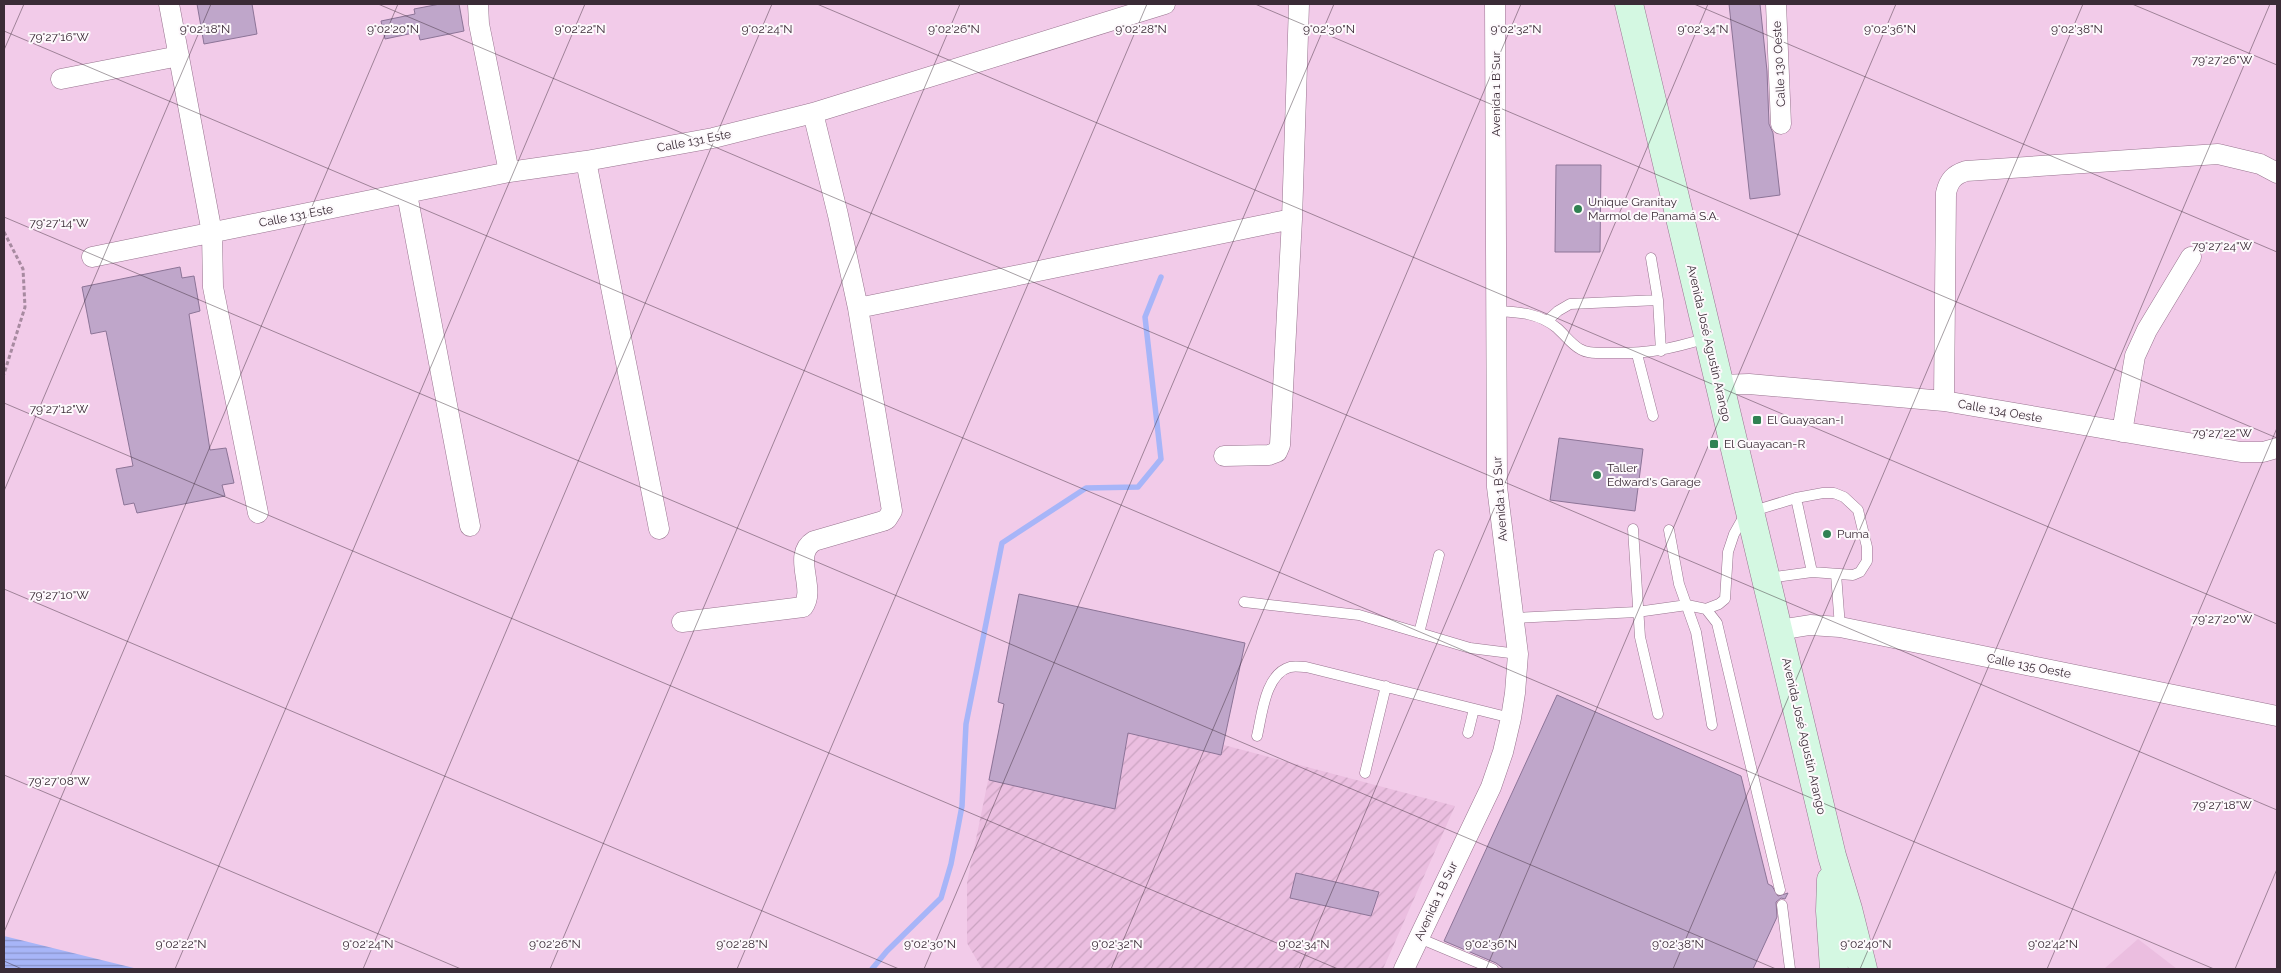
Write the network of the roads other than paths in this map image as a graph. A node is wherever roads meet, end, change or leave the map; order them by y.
1 (169, 4) edge
2 (478, 4) edge
3 (1165, 4) edge
4 (1299, 4) edge
5 (1495, 4) edge
6 (1629, 4) edge
7 (1776, 4) edge
8 (179, 56) junction
9 (61, 79) dead end
10 (813, 113) junction
11 (1782, 124) dead end
12 (586, 161) junction
13 (509, 172) junction
14 (2277, 173) edge
15 (407, 194) junction
16 (1292, 219) junction
17 (212, 233) junction
18 (92, 257) dead end
19 (2191, 257) dead end
20 (1651, 258) dead end
21 (1658, 300) junction
22 (858, 308) junction
23 (1496, 311) junction
24 (1547, 322) junction
25 (1708, 337) junction
26 (1661, 351) junction
27 (1636, 354) junction
28 (1720, 385) junction
29 (1944, 401) junction
30 (1653, 416) dead end
31 (2122, 432) junction
32 (2277, 448) edge
33 (1224, 456) dead end
34 (1796, 498) junction
35 (1750, 512) junction
36 (258, 513) dead end
37 (470, 526) dead end
38 (659, 529) dead end
39 (1633, 530) dead end
40 (1669, 530) dead end
41 (1438, 555) dead end
42 (1812, 572) junction
43 (1836, 574) junction
44 (1766, 579) junction
45 (1244, 602) dead end
46 (1687, 605) junction
47 (1706, 608) junction
48 (1637, 612) junction
49 (1515, 618) junction
50 (682, 622) dead end
51 (1840, 627) junction
52 (1779, 630) junction
53 (1419, 633) junction
54 (1518, 654) junction
55 (1386, 686) junction
56 (1474, 709) junction
57 (1658, 714) dead end
58 (2277, 716) edge
59 (1511, 718) junction
60 (1712, 725) dead end
61 (1468, 733) dead end
62 (1257, 736) dead end
63 (1365, 774) dead end
64 (1832, 856) junction
65 (1780, 890) dead end
66 (1782, 906) dead end
67 (1419, 938) junction
68 (1404, 969) edge
69 (1492, 969) edge
70 (1790, 969) edge
71 (1834, 969) edge
72 (1863, 969) edge

1 - 8 street
2 - 13 street
3 - 10 street, Calle 131 Este
4 - 16 street
5 - 23 street, Avenida 1 B Sur
6 - 25 main road, Avenida José Agustín Arango
7 - 11 street, Calle 130 Oeste
8 - 9 street
8 - 17 street
10 - 12 street, Calle 131 Este
10 - 22 street
12 - 13 street, Calle 131 Este
12 - 38 street
13 - 15 street, Calle 131 Este
14 - 29 street
15 - 17 street, Calle 131 Este
15 - 37 street
16 - 22 street
16 - 33 street
17 - 18 street, Calle 131 Este
17 - 36 street
19 - 31 street
20 - 21 lane
21 - 24 lane
21 - 26 lane
22 - 50 street
23 - 24 lane
23 - 49 street, Avenida 1 B Sur
24 - 27 lane
25 - 26 lane
25 - 28 main road, Avenida José Agustín Arango
26 - 27 lane
27 - 30 lane
28 - 29 street, Calle 134 Oeste
28 - 35 main road, Avenida José Agustín Arango
29 - 31 street, Calle 134 Oeste
31 - 32 street, Calle 134 Oeste
34 - 35 lane
34 - 42 lane
34 - 43 lane
35 - 44 main road, Avenida José Agustín Arango
35 - 47 lane
39 - 48 lane
40 - 46 lane
41 - 53 lane
42 - 43 lane
42 - 44 lane
43 - 51 lane
44 - 52 main road, Avenida José Agustín Arango
45 - 53 lane
46 - 47 lane
46 - 48 lane
46 - 60 lane
47 - 65 lane
48 - 49 lane
48 - 57 lane
49 - 54 street, Avenida 1 B Sur
51 - 52 street, Calle 135 Oeste
51 - 58 street, Calle 135 Oeste
52 - 64 main road, Avenida José Agustín Arango
53 - 54 lane
54 - 59 street, Avenida 1 B Sur
55 - 56 lane
55 - 62 lane
55 - 63 lane
56 - 59 lane
56 - 61 lane
59 - 67 street, Avenida 1 B Sur
64 - 71 main road, Avenida José Agustín Arango
64 - 72 main road, Avenida José Agustín Arango
66 - 70 lane
67 - 68 street, Avenida 1 B Sur
67 - 69 lane

